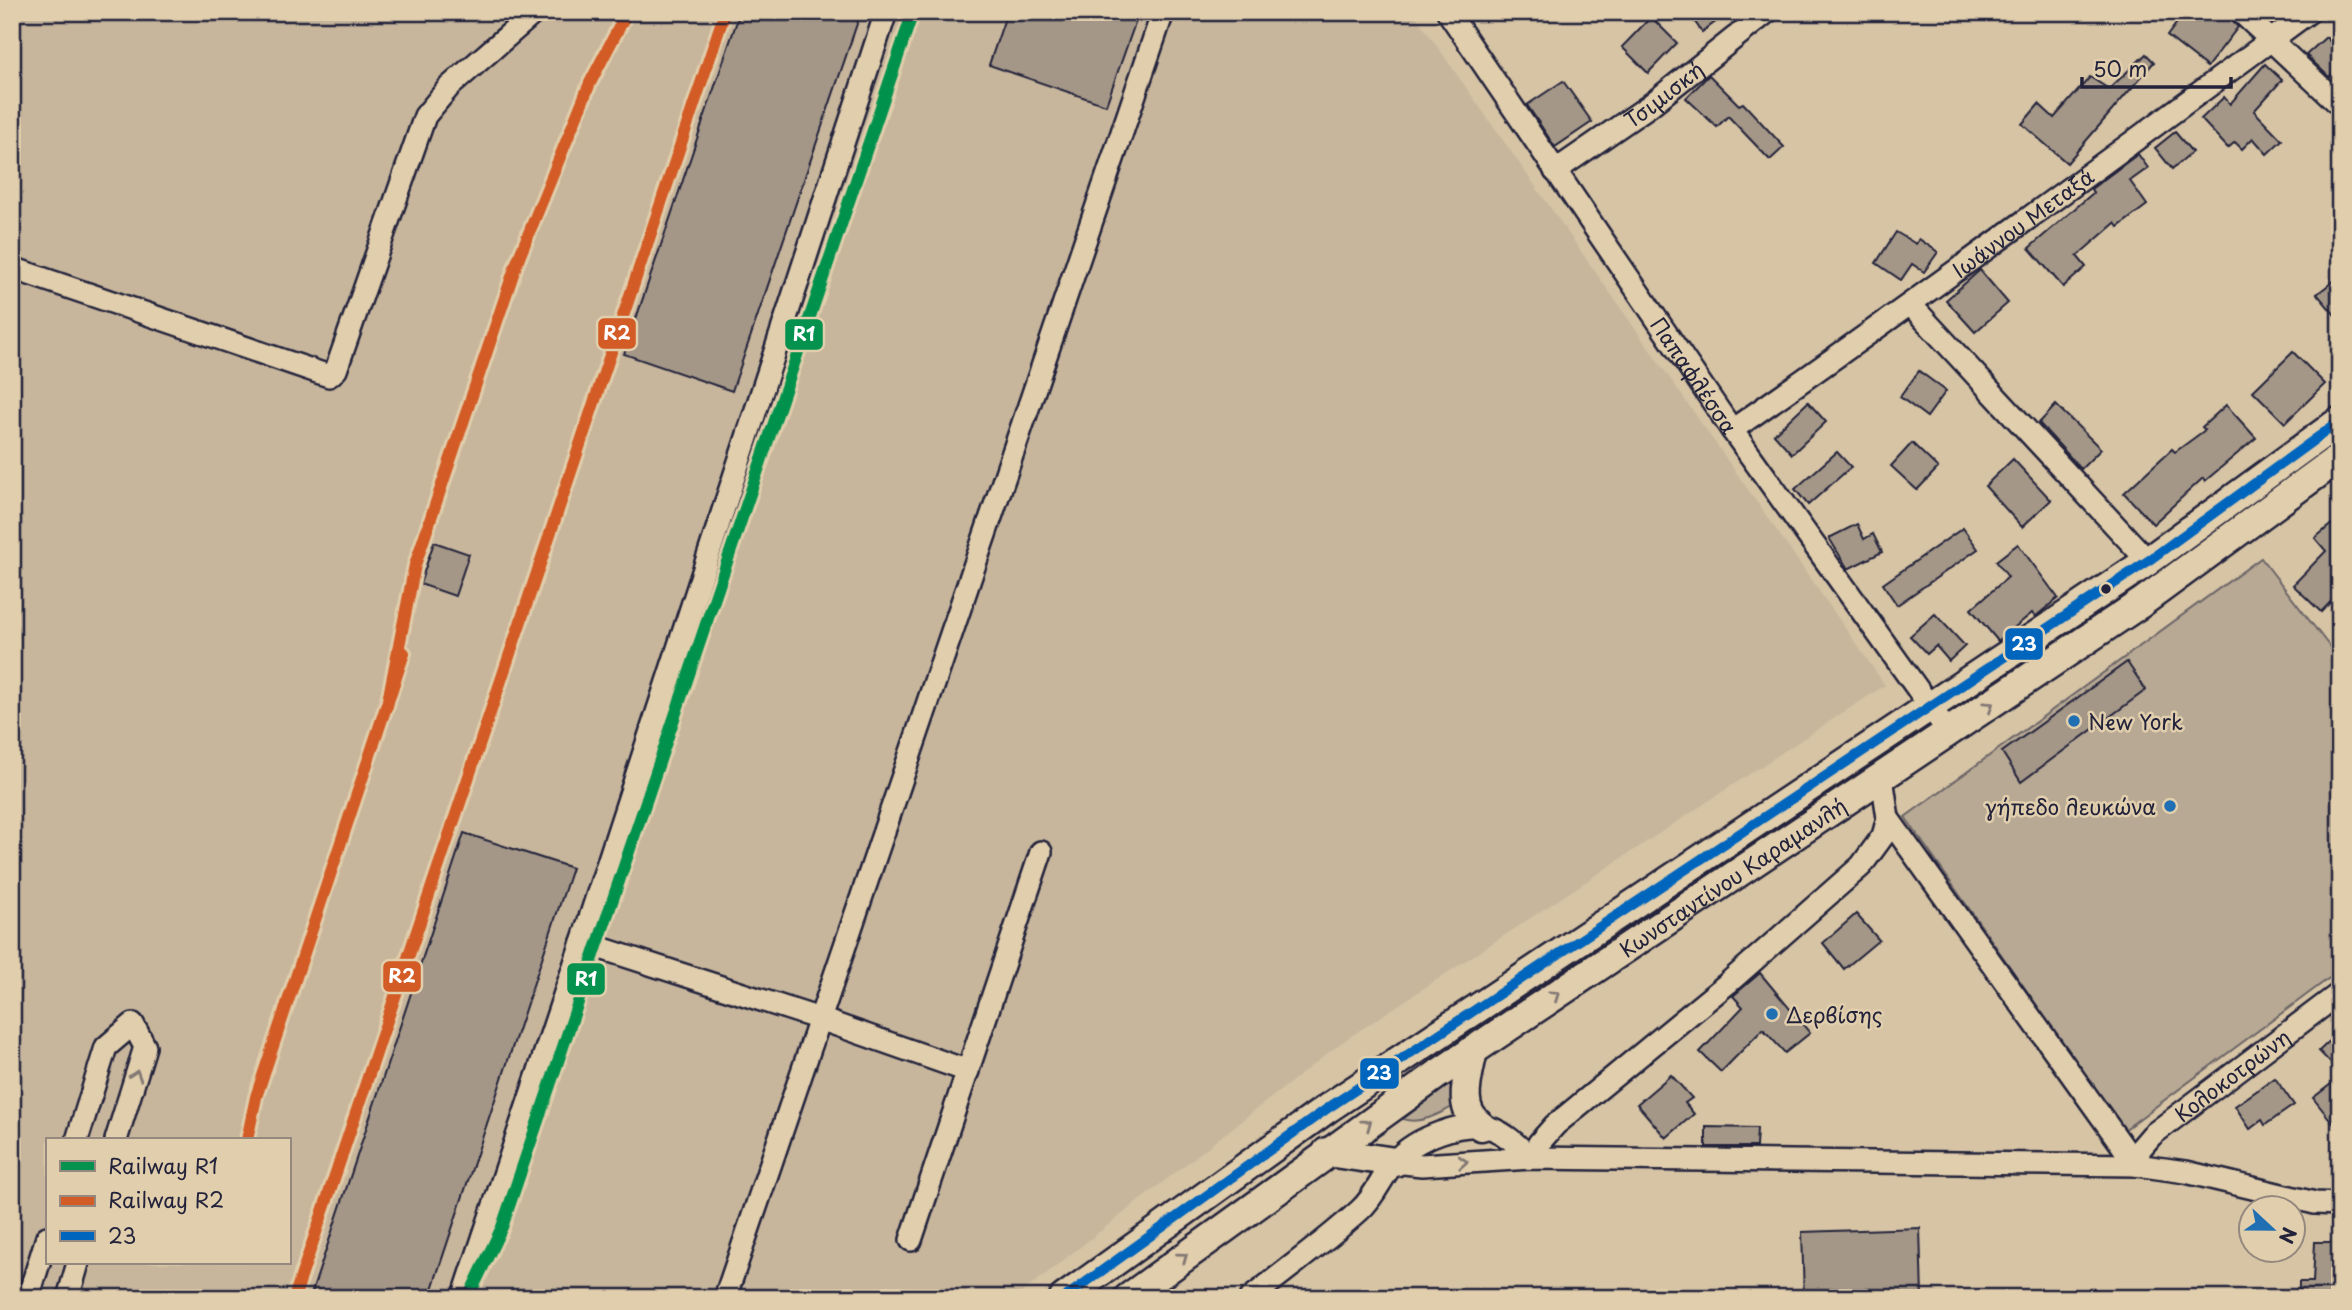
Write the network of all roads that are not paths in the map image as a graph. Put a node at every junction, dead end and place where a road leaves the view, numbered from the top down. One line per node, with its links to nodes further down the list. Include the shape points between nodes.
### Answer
1 (535, 12): 11 (street, via 449,88 425,116 336,370 329,376)
2 (886, 12): 22 (street)
3 (1163, 12): 24 (street)
4 (1448, 12): 10 (street, Παπαφλέσσα)
5 (1767, 12): 10 (street, Τσιμισκή, via 1649,106)
6 (2241, 12): 8 (street)
7 (2309, 12): 8 (street, Ιωάννου Μεταξά)
8 (2271, 40): 9 (street); 12 (street, Ιωάννου Μεταξά)
9 (2340, 105)
10 (1555, 171): 14 (street, Παπαφλέσσα)
11 (12, 268)
12 (1911, 305): 14 (street, Ιωάννου Μεταξά); 16 (street)
13 (2340, 421): 16 (main road, Κωνσταντίνου Καραμανλή)
14 (1732, 430): 17 (street, Παπαφλέσσα)
15 (2340, 457): 18 (main road, Κωνσταντίνου Καραμανλή, one-way to 15, via 2141,603)
16 (2148, 561): 17 (main road, Κωνσταντίνου Καραμανλή)
17 (1930, 707): 18 (street, Παπαφλέσσα); 43 (main road, Κωνσταντίνου Καραμανλή, via 1328,1108)
18 (1949, 733): 19 (main road, Κωνσταντίνου Καραμανλή)
19 (1882, 777): 20 (street); 25 (main road, Κωνσταντίνου Καραμανλή, one-way to 19)
20 (1888, 818): 31 (street, via 1883,836 1861,866 1555,1125); 33 (street)
21 (1041, 852): 26 (street)
22 (582, 942): 24 (street); 41 (street)
23 (2340, 993): 33 (street, Κολοκοτρώνη, via 2152,1135 2140,1149)
24 (820, 1019): 26 (street); 42 (street)
25 (1474, 1050): 27 (main road, via 1466,1100 1470,1116); 30 (main road, Κωνσταντίνου Καραμανλή, one-way to 25)
26 (968, 1071): 36 (street)
27 (1481, 1125): 31 (street, via 1507,1136); 32 (street, via 1429,1137)
28 (78, 1138): 29 (street, one-way to 28, via 145,1047 133,1024 106,1046)
29 (117, 1138)
30 (1327, 1152): 32 (main road); 44 (main road, Κωνσταντίνου Καραμανλή, one-way to 30)
31 (1531, 1158): 32 (street, one-way to 31, via 1422,1165); 33 (street)
32 (1395, 1162): 45 (street, via 1363,1208)
33 (2136, 1165): 34 (street, via 2186,1172 2315,1203)
34 (2340, 1203)
35 (46, 1240): 38 (street)
36 (911, 1240)
37 (78, 1264): 40 (street)
38 (30, 1294): 39 (street)
39 (56, 1298)
40 (68, 1298)
41 (463, 1298)
42 (725, 1298)
43 (1063, 1298)
44 (1128, 1298)
45 (1251, 1298)

